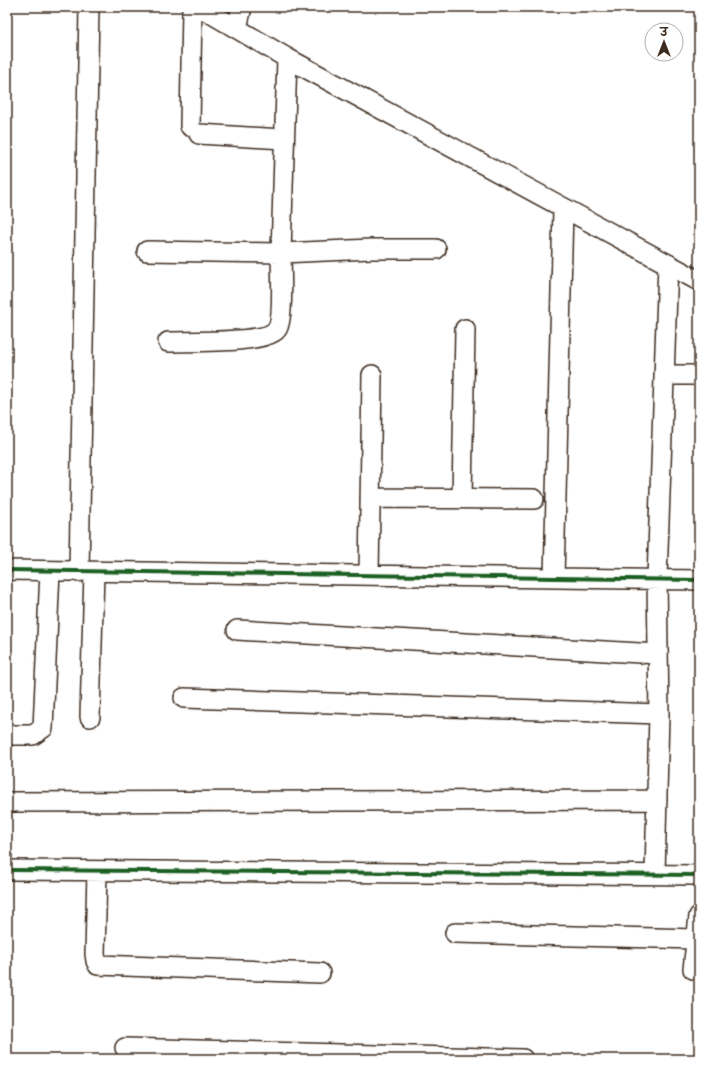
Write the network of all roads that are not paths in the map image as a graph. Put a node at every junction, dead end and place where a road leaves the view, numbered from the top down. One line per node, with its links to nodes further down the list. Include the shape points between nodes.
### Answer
1 (89, 7): 24 (street)
2 (192, 7): 7 (street, via 194,130)
3 (200, 7): 5 (street)
4 (242, 7): 5 (street)
5 (237, 28): 6 (street)
6 (287, 58): 7 (street); 8 (street)
7 (284, 139): 11 (street)
8 (563, 209): 12 (street); 26 (street)
9 (436, 249): 11 (street)
10 (147, 251): 11 (street)
11 (281, 253): 15 (street, via 281,313 278,328 271,335 253,339)
12 (668, 264): 13 (street); 17 (street)
13 (699, 281)
14 (465, 329): 20 (street)
15 (168, 342)
16 (372, 375): 19 (street)
17 (664, 375): 18 (street); 27 (street)
18 (699, 375)
19 (370, 498): 20 (street); 25 (street)
20 (462, 498): 21 (street)
21 (534, 499)
22 (7, 570): 23 (street)
23 (50, 571): 24 (street); 34 (street, via 43,728 33,735)
24 (86, 572): 25 (street); 33 (street)
25 (369, 575): 26 (street)
26 (554, 578): 27 (street)
27 (657, 579): 28 (street); 30 (street)
28 (699, 580)
29 (236, 630): 30 (street)
30 (658, 654): 32 (street)
31 (184, 698): 32 (street)
32 (659, 714): 35 (street)
33 (90, 717)
34 (7, 735)
35 (657, 800): 36 (street); 39 (street)
36 (7, 802)
37 (7, 870): 38 (street)
38 (97, 871): 39 (street); 45 (street, via 95,954 98,965)
39 (655, 874): 40 (street)
40 (699, 875)
41 (699, 916): 43 (street)
42 (455, 933): 43 (street)
43 (697, 939): 44 (street)
44 (693, 969)
45 (320, 973)
46 (125, 1048): 47 (street)
47 (311, 1056): 48 (street)
48 (523, 1059)

